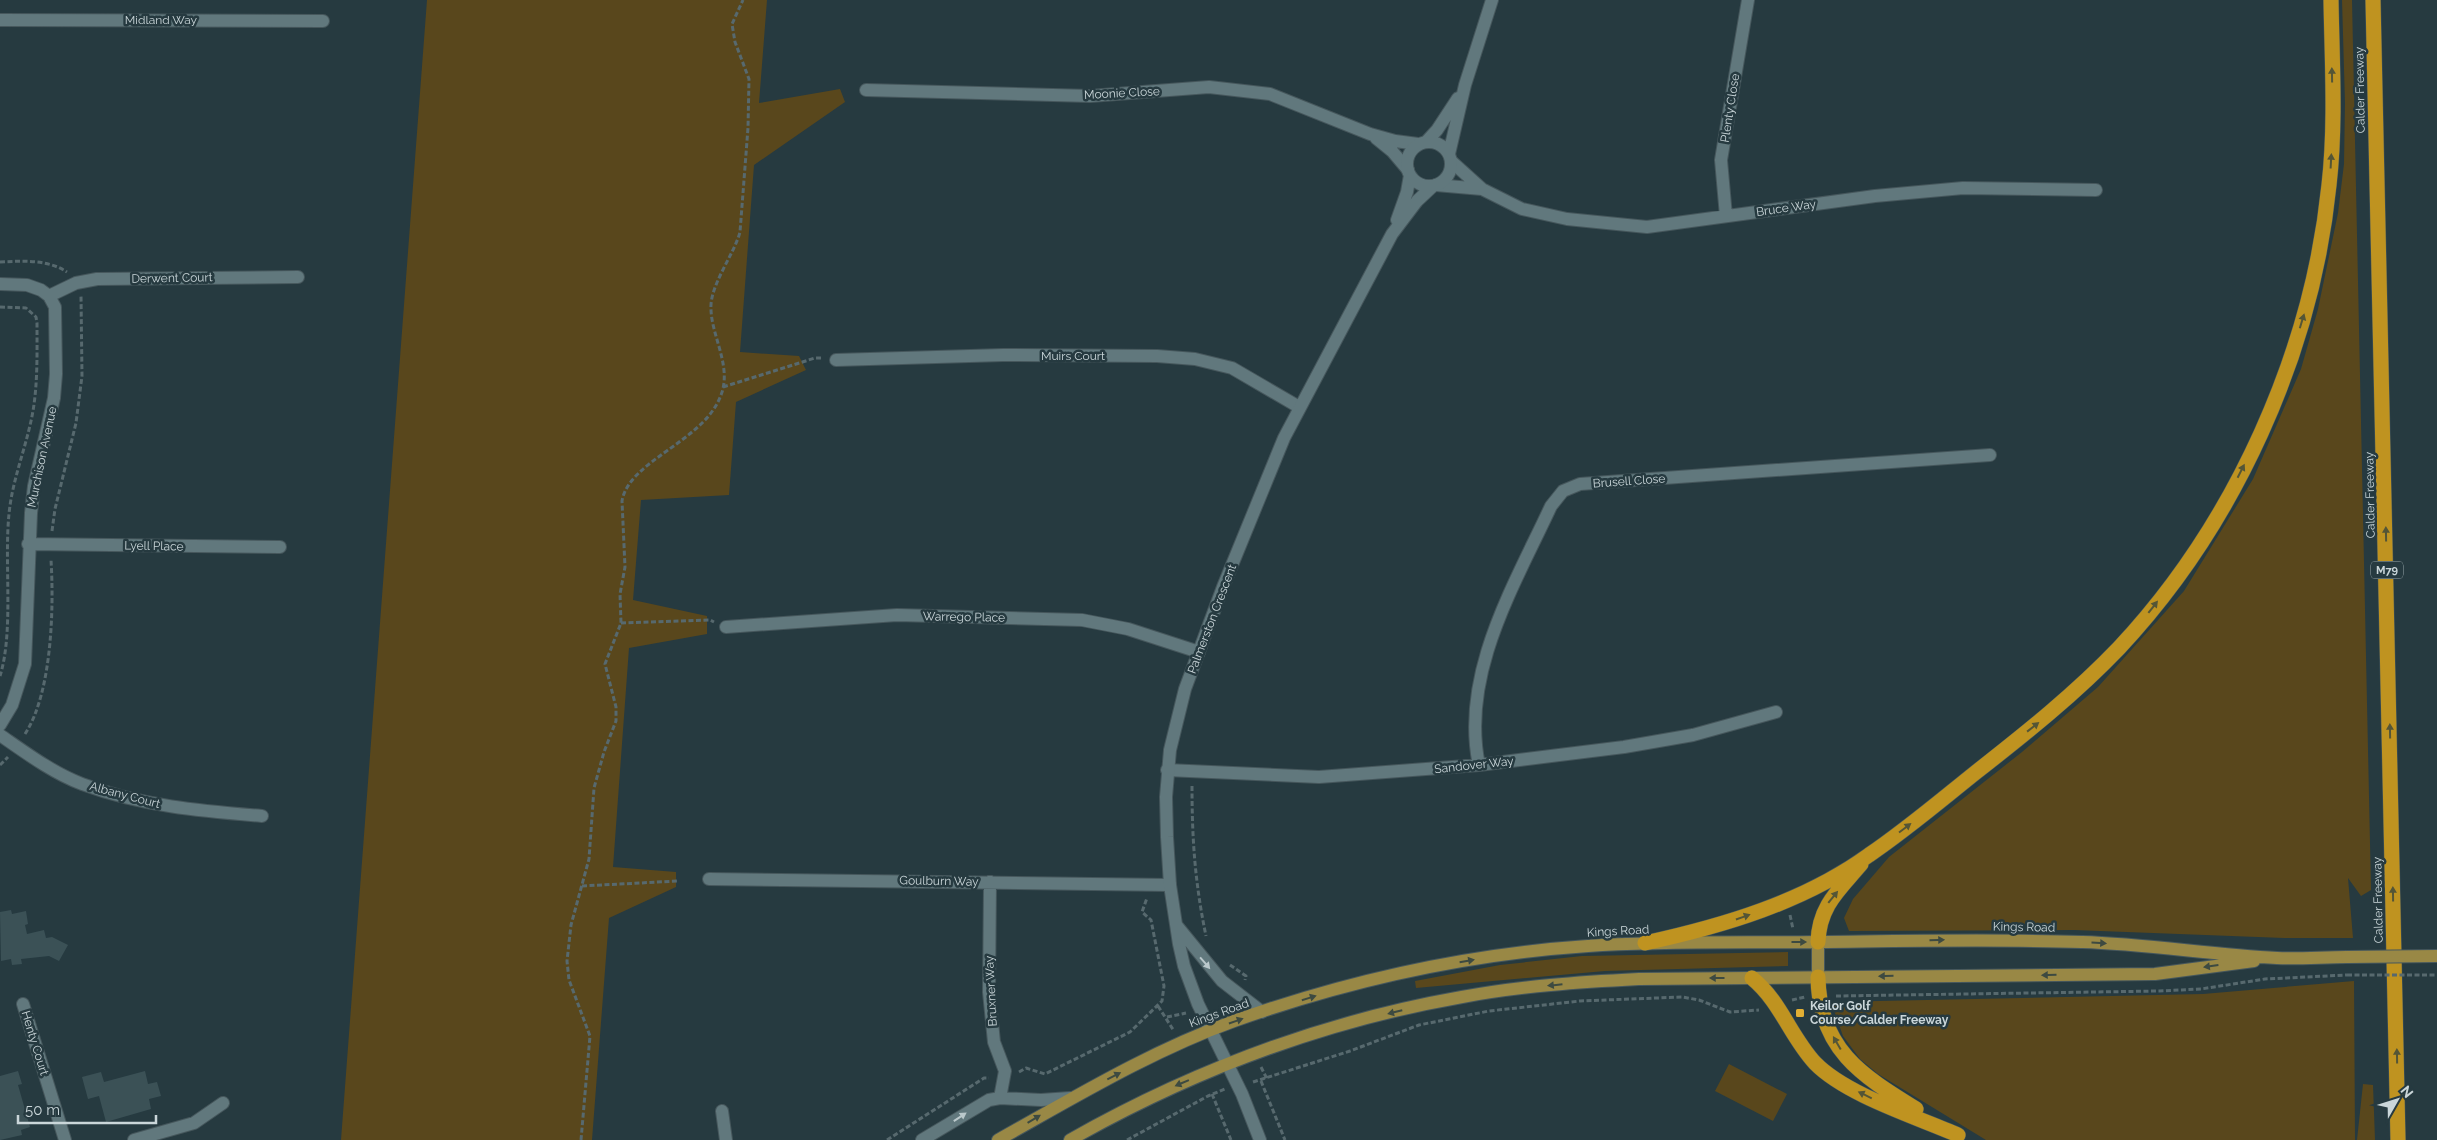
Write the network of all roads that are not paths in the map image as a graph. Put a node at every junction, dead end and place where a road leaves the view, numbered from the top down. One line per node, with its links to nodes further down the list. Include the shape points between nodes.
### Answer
1 (1492, 0): 7 (street)
2 (1748, 0): 16 (street, Plenty Close, via 1721,160)
3 (2331, 0): 34 (highway, one-way to 3, via 2058,708 2098,670 2169,586 2234,486 2287,369 2318,260 2330,172)
4 (2373, 0): 61 (highway, Calder Freeway / M79, one-way to 4)
5 (0, 20): 6 (street, Midland Way)
6 (323, 21)
7 (1465, 85): 10 (street, via 1437,130); 11 (street)
8 (866, 90): 9 (street, Moonie Close, via 1090,96 1209,87 1270,94)
9 (1370, 134): 10 (street, Moonie Close, via 1395,141); 12 (street, Moonie Close, via 1392,151)
10 (1422, 143): 11 (street, via 1440,144); 12 (street, via 1409,155)
11 (1450, 157): 13 (street, via 1448,175); 14 (street, Bruce Way)
12 (1409, 172): 13 (street, via 1420,184); 17 (street, Palmerston Crescent)
13 (1435, 185): 14 (street, Bruce Way); 17 (street, Palmerston Crescent, via 1417,200)
14 (1482, 189): 16 (street, Bruce Way, via 1522,209 1576,220 1647,227)
15 (2096, 190): 16 (street, Bruce Way, via 1963,188)
16 (1726, 216)
17 (1392, 234): 22 (street, Palmerston Crescent)
18 (298, 277): 20 (street, Derwent Court, via 97,279 77,283)
19 (0, 284): 20 (street, via 27,285)
20 (49, 296): 24 (street, Murchison Avenue, via 54,307 54,398 34,486)
21 (836, 360): 22 (street, Muirs Court, via 1003,355 1195,359 1232,368)
22 (1299, 406): 27 (street, Palmerston Crescent, via 1270,470)
23 (1990, 455): 31 (street, Brusell Close, via 1580,484 1563,491 1551,506 1493,635 1477,695 1474,727)
24 (28, 544): 25 (street, Lyell Place); 29 (street, Murchison Avenue, via 25,664 12,705)
25 (280, 547)
26 (726, 627): 27 (street, Warrego Place, via 897,615 1082,620 1128,629)
27 (1198, 652): 32 (street, Palmerston Crescent, via 1177,718)
28 (1776, 712): 31 (street, Sandover Way, via 1693,735 1624,748)
29 (0, 725)
30 (0, 736): 33 (street, Albany Court, via 54,771 81,784 170,807)
31 (1479, 765): 32 (street, Sandover Way, via 1319,777)
32 (1167, 770): 37 (street, Palmerston Crescent, via 1166,837)
33 (262, 816)
34 (1867, 858): 39 (highway, one-way to 34, via 1818,929 1827,904); 40 (highway, one-way to 34, via 1710,928 1769,908)
35 (709, 879): 36 (street, Goulburn Way)
36 (990, 882): 37 (street, Goulburn Way); 49 (street, Bruxner Way, via 989,992 994,1042 1005,1071)
37 (1170, 886): 38 (street, Palmerston Crescent)
38 (1175, 924): 46 (street, one-way to 46, via 1206,964 1238,995); 47 (street, Palmerston Crescent, via 1184,966)
39 (1818, 942): 40 (main road, Kings Road, one-way to 39); 42 (main road, Kings Road, one-way to 42, via 2086,942); 43 (main road)
40 (1645, 943): 46 (main road, Kings Road, one-way to 40, via 1383,978 1452,964 1539,951)
41 (2437, 956): 42 (main road, Kings Road, bridge)
42 (2276, 958): 43 (main road, Kings Road, one-way to 43, via 2155,974)
43 (1818, 977): 44 (main road, Kings Road); 53 (highway, one-way to 43, via 1856,1069 1834,1037 1819,997)
44 (1752, 978): 48 (main road, Kings Road, one-way to 48, via 1572,983 1463,996 1325,1030); 53 (highway, one-way to 44, via 1826,1074 1799,1044 1777,1004)
45 (23, 1004): 54 (street, Henty Court)
46 (1262, 1012): 47 (main road, Kings Road, one-way to 46)
47 (1210, 1030): 48 (street, Palmerston Crescent); 50 (main road, Kings Road, one-way to 47)
48 (1228, 1065): 59 (main road, Kings Road, one-way to 59, via 1161,1092); 60 (street, Palmerston Crescent)
49 (1000, 1098): 50 (street); 57 (street, one-way to 49, via 977,1106)
50 (1070, 1098): 58 (main road, Kings Road, one-way to 50)
51 (223, 1103): 55 (street, via 194,1123)
52 (722, 1111): 56 (street)
53 (1962, 1138)
54 (65, 1140)
55 (134, 1140)
56 (726, 1140)
57 (922, 1140)
58 (998, 1140)
59 (1070, 1140)
60 (1260, 1140)
61 (2398, 1140)

